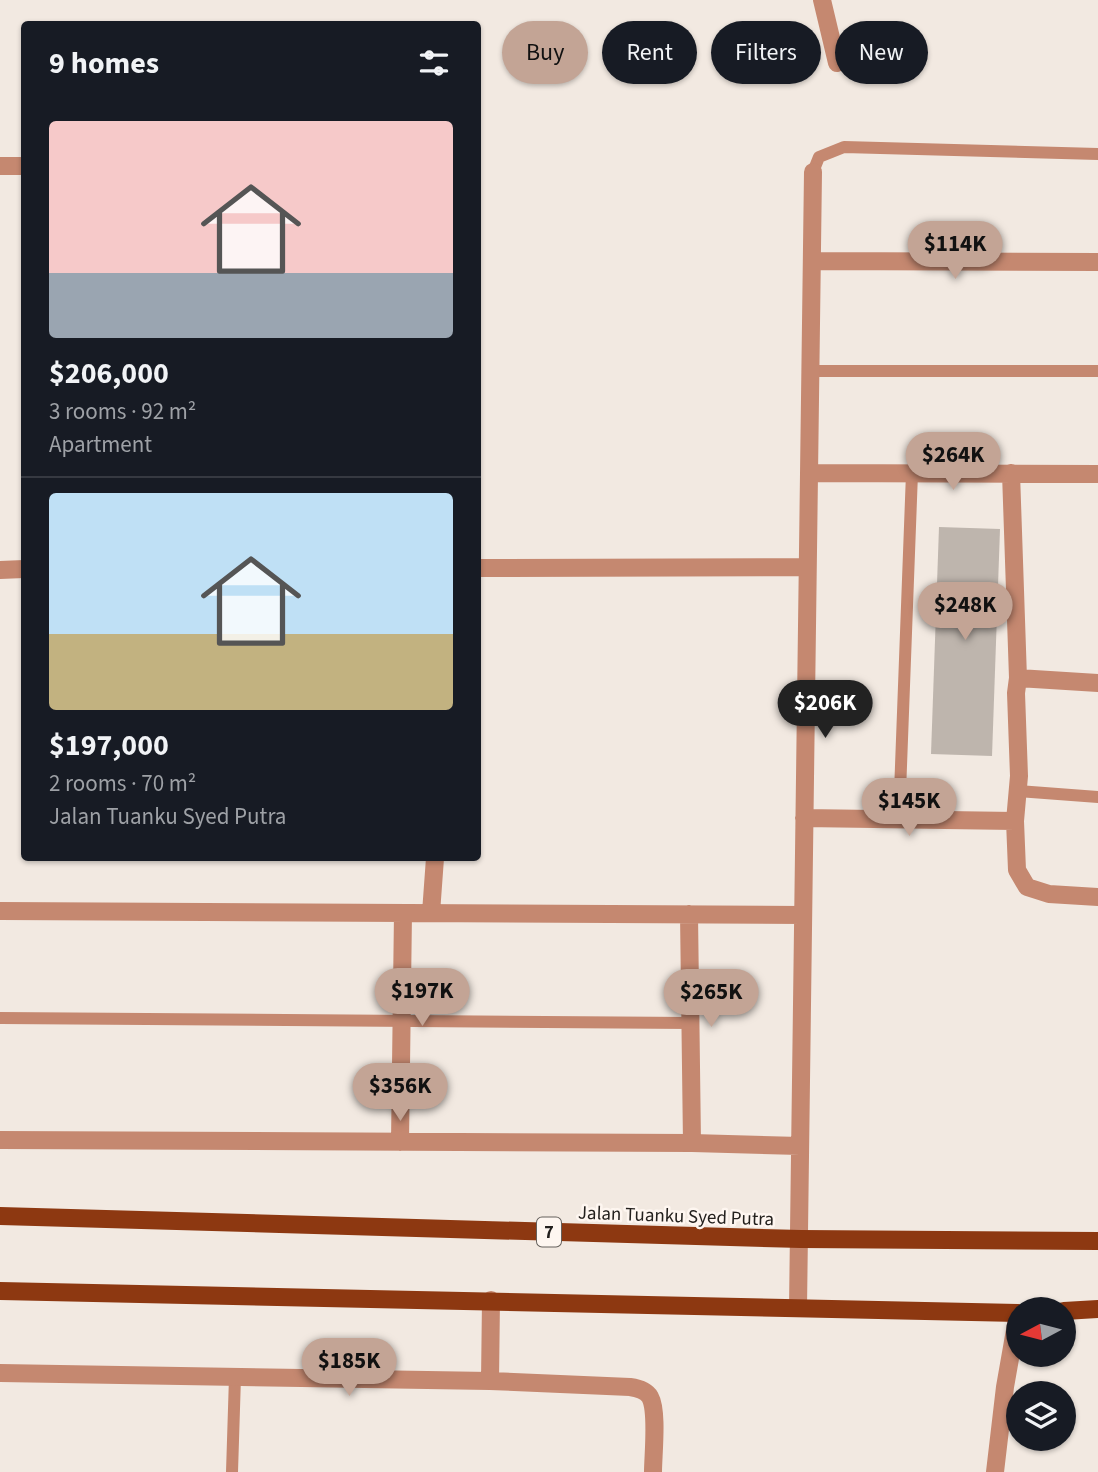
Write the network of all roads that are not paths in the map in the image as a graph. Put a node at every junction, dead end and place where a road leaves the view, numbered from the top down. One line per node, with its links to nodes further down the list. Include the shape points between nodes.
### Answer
1 (822, 0): 2 (street)
2 (835, 55)
3 (1098, 155): 6 (lane, via 844,147 819,157)
4 (0, 166): 5 (street)
5 (21, 166)
6 (813, 172): 7 (street)
7 (811, 261): 8 (street); 9 (street)
8 (1098, 262)
9 (810, 371): 10 (lane); 11 (street)
10 (1098, 372)
11 (809, 473): 12 (street); 15 (street)
12 (912, 473): 13 (street); 24 (lane)
13 (1011, 473): 14 (street); 19 (street)
14 (1098, 474)
15 (807, 567): 16 (street); 23 (street)
16 (481, 568)
17 (21, 569): 18 (street)
18 (0, 570)
19 (1018, 678): 20 (street); 21 (street)
20 (1098, 683)
21 (1018, 790): 22 (lane); 25 (street)
22 (1098, 797)
23 (804, 818): 24 (street); 32 (street)
24 (899, 819): 25 (street)
25 (1015, 821): 27 (street, via 1017,870 1027,887 1049,894)
26 (435, 861): 30 (street)
27 (1098, 897)
28 (0, 911): 29 (street)
29 (403, 913): 30 (street); 34 (street)
30 (431, 913): 31 (street)
31 (689, 915): 32 (street); 35 (street)
32 (803, 915): 39 (street)
33 (0, 1018): 34 (lane)
34 (403, 1019): 35 (lane); 37 (street)
35 (692, 1023): 38 (street)
36 (0, 1140): 37 (street)
37 (400, 1142): 38 (street)
38 (692, 1143): 39 (street)
39 (800, 1146): 41 (street)
40 (0, 1216): 41 (main road, Jalan Tuanku Syed Putra / 7)
41 (800, 1240): 42 (main road, Jalan Tuanku Syed Putra / 7); 45 (street)
42 (1098, 1241)
43 (0, 1291): 44 (main road)
44 (491, 1300): 45 (main road); 52 (street)
45 (798, 1308): 48 (main road)
46 (1098, 1309): 47 (main road)
47 (1076, 1310)
48 (1006, 1313)
49 (1009, 1367): 55 (street)
50 (0, 1373): 51 (street)
51 (235, 1377): 52 (street); 53 (lane)
52 (490, 1381): 54 (street, via 640,1389 650,1396 653,1411)
53 (232, 1472)
54 (653, 1472)
55 (995, 1472)

